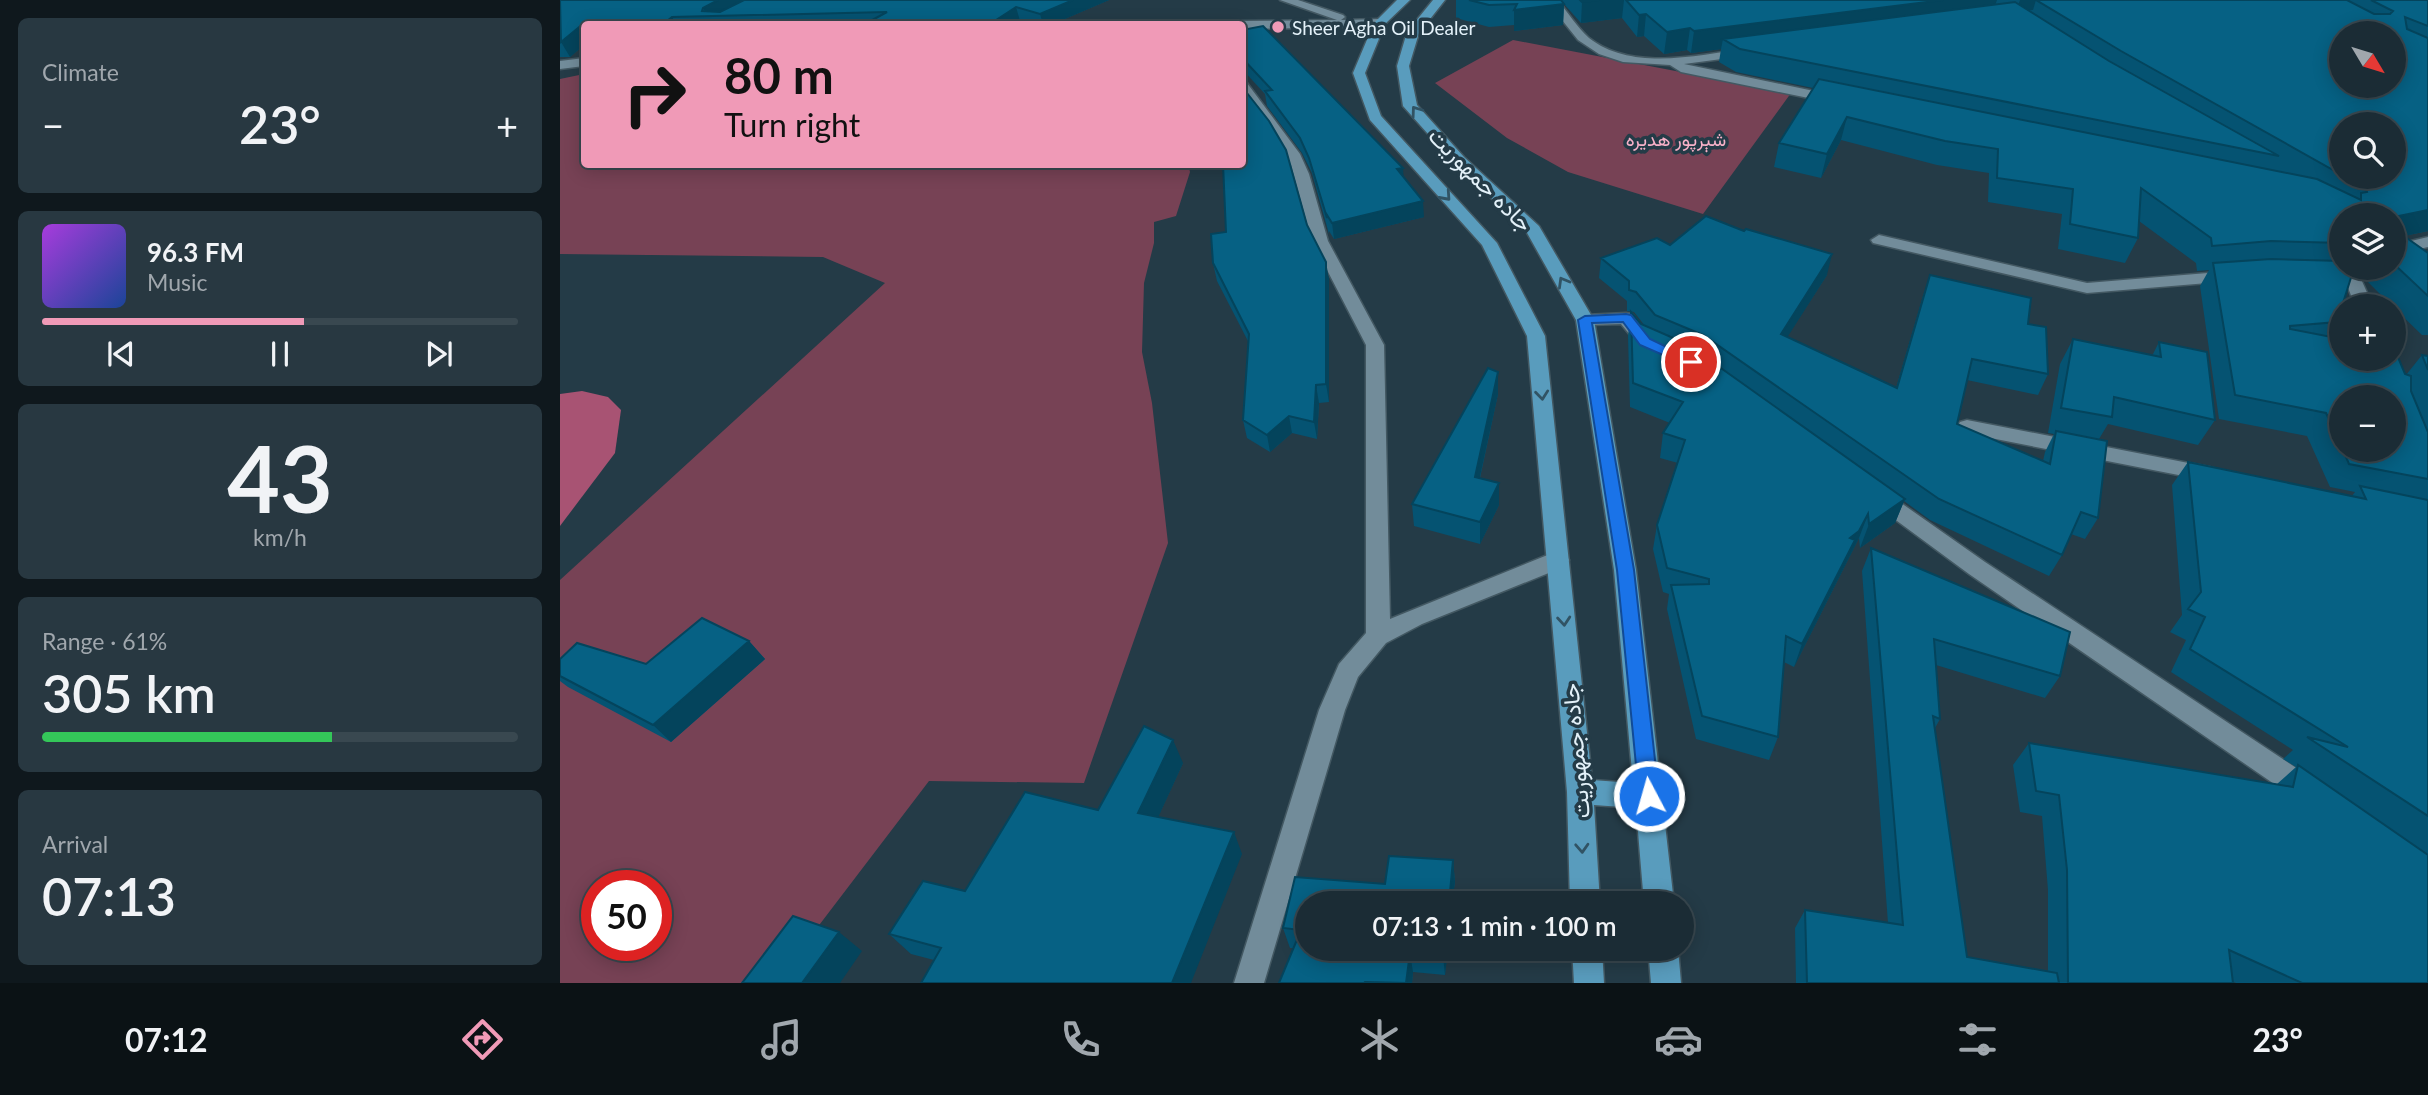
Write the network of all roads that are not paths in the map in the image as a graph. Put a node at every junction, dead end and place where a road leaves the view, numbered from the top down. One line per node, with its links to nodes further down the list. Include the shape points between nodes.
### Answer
1 (1286, 0): 5 (street)
2 (1404, 0): 6 (main road, جاده جمهوریت)
3 (1439, 0): 20 (main road, جاده جمهوریت, one-way to 3, via 1533,229 1459,160 1410,106 1403,66 1412,32)
4 (1552, 0): 10 (street, via 1587,43 1613,55)
5 (1354, 22): 6 (street); 7 (street)
6 (1380, 23): 25 (main road, جاده جمهوریت, one-way to 25, via 1359,73 1375,117 1489,243 1536,335)
7 (1246, 25)
8 (1767, 49): 10 (street)
9 (581, 62): 11 (street)
10 (1674, 62): 13 (street, via 1681,68)
11 (560, 65)
12 (1246, 92): 26 (street, via 1297,164 1313,225 1375,345)
13 (1857, 104)
14 (1879, 240): 19 (street, via 2087,288)
15 (2428, 242): 16 (street)
16 (2406, 246)
17 (2406, 254): 18 (street)
18 (2418, 260)
19 (2243, 275)
20 (1585, 320): 21 (street, via 1626,318 1645,342); 28 (main road, جاده جمهوریت, via 1626,570)
21 (1668, 352)
22 (1967, 428): 23 (street)
23 (2225, 478)
24 (1864, 486): 29 (street)
25 (1558, 560): 26 (street, via 1414,617); 27 (main road, جاده جمهوریت, one-way to 27)
26 (1378, 636): 34 (street, via 1348,671 1332,710)
27 (1580, 792): 28 (main road); 30 (main road, جاده جمهوریت, one-way to 30)
28 (1649, 796): 31 (main road, جاده جمهوریت)
29 (2330, 807)
30 (1584, 891)
31 (1658, 891)
32 (1588, 961): 35 (main road)
33 (1664, 961): 36 (main road)
34 (1249, 983)
35 (1589, 983)
36 (1666, 983)

